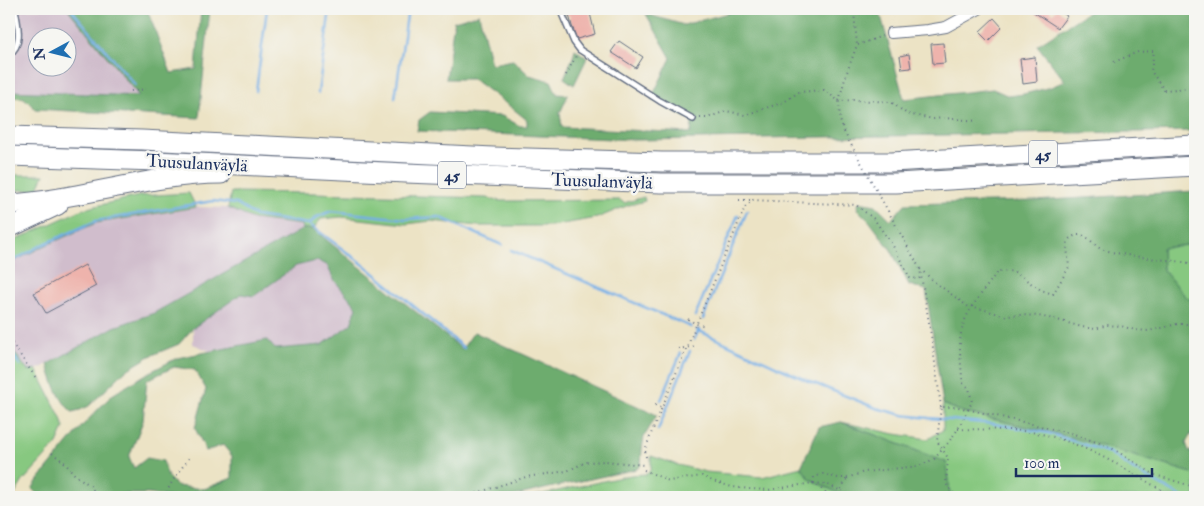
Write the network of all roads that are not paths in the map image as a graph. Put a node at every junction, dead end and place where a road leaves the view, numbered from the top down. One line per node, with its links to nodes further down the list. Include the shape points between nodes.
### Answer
1 (15, 9): 5 (lane, via 19,33)
2 (560, 9): 6 (lane, via 580,50)
3 (979, 9): 4 (street, via 946,26)
4 (891, 34)
5 (9, 54)
6 (693, 119)
7 (9, 126): 9 (highway)
8 (9, 136): 9 (highway, Tuusulanväylä / 45)
9 (142, 140): 10 (highway, Tuusulanväylä / 45, via 662,162 891,162)
10 (1195, 145)
11 (9, 156): 13 (highway, Tuusulanväylä / 45)
12 (1195, 166): 13 (highway, Tuusulanväylä / 45, via 896,183 661,183)
13 (315, 168): 14 (highway, via 146,181)
14 (98, 191): 15 (highway); 16 (highway, via 60,204)
15 (9, 204)
16 (9, 228)

